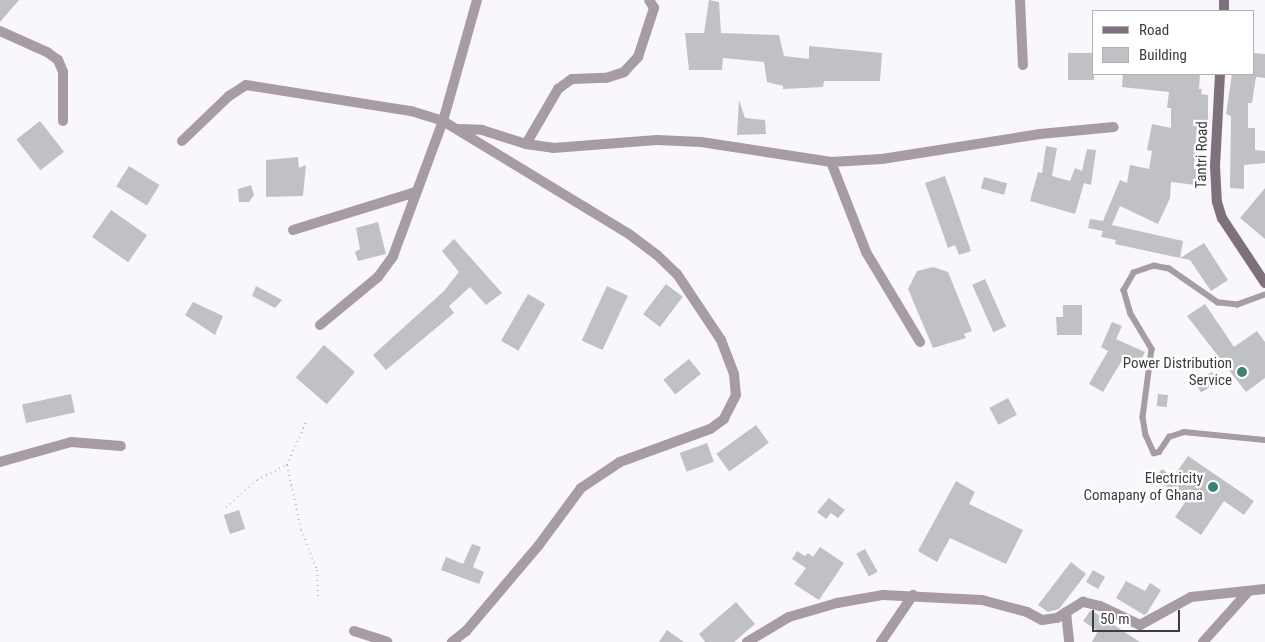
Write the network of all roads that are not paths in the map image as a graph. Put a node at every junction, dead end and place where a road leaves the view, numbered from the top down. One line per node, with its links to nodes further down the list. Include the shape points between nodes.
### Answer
1 (477, 0): 8 (street)
2 (650, 0): 12 (street, via 654,8 638,57 624,72 606,78 572,79 565,84 542,111)
3 (1020, 0): 5 (street)
4 (0, 31): 7 (street, via 58,60 63,72)
5 (1023, 65)
6 (1220, 75): 16 (street, Tantri Road, via 1215,166 1217,202 1222,218)
7 (63, 121)
8 (443, 121): 10 (street); 11 (street, via 411,111 246,85 229,96); 14 (street)
9 (1114, 127): 13 (street, via 1040,134 882,159)
10 (458, 129): 12 (street, via 499,134); 29 (street, via 657,255 697,302 720,340 734,374 736,395 724,419 710,429 620,462 582,488 466,631)
11 (182, 141)
12 (526, 144): 13 (street, via 553,148 657,140 701,142)
13 (831, 162): 19 (street, via 866,252)
14 (416, 192): 15 (street); 18 (street, via 393,256 378,277)
15 (294, 230)
16 (1265, 283)
17 (1265, 295): 20 (lane, via 1238,305 1218,302 1177,273 1154,266 1134,273 1124,290 1130,314 1152,348 1143,417 1146,436 1154,453 1159,452 1169,437 1184,432 1228,433)
18 (320, 325)
19 (920, 342)
20 (1265, 440)
21 (121, 446): 22 (street, via 71,442)
22 (0, 462)
23 (1265, 589): 24 (street)
24 (1247, 593): 26 (street, via 1191,597 1140,625 1100,606 1083,602); 33 (street)
25 (913, 595): 26 (street, via 982,600 1027,612 1042,620 1057,618); 30 (street, via 882,595 837,602 789,617); 31 (street)
26 (1066, 612): 32 (street)
27 (354, 631): 28 (street)
28 (386, 642)
29 (452, 642)
30 (747, 642)
31 (882, 642)
32 (1069, 642)
33 (1203, 642)

